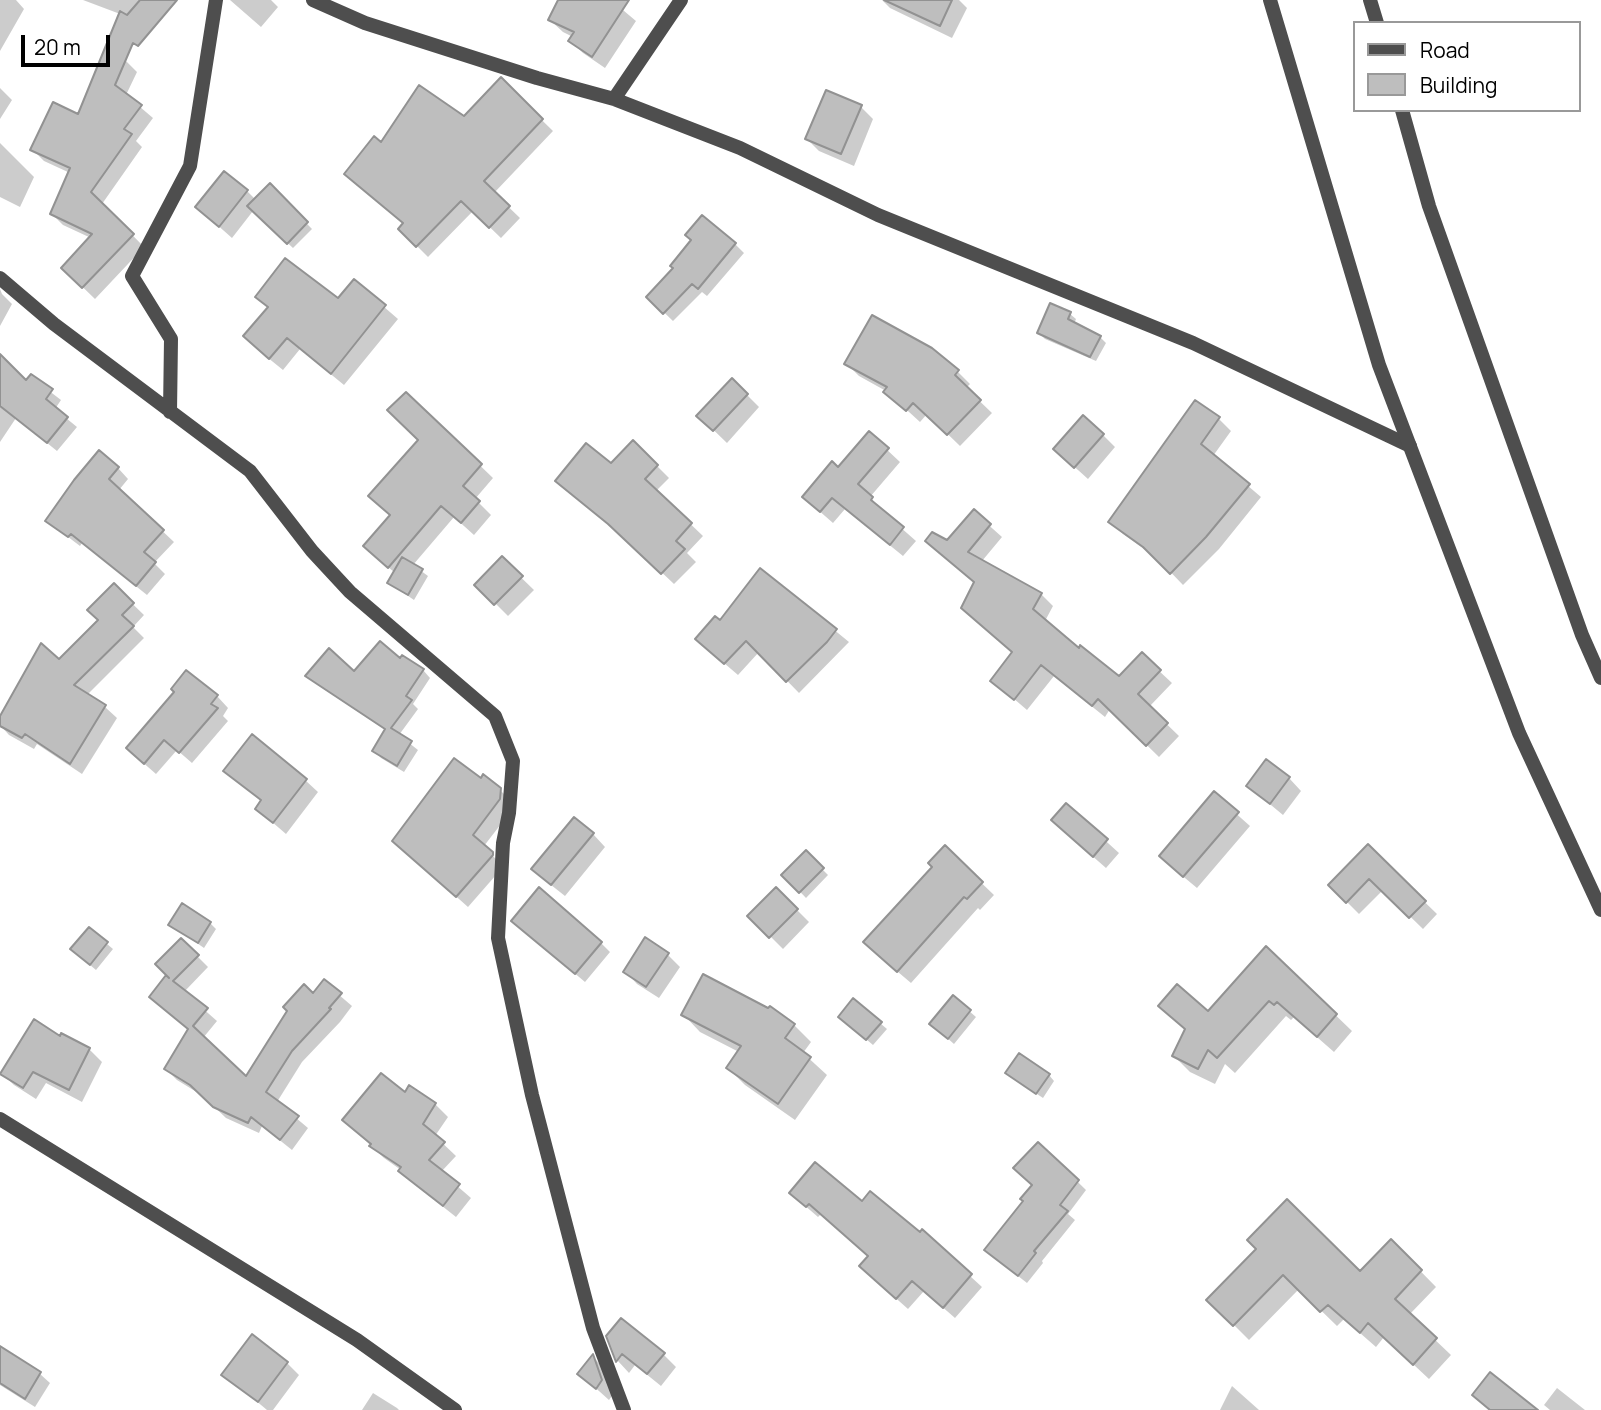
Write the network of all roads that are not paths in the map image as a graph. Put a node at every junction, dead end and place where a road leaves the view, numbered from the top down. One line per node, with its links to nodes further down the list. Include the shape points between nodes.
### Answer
1 (216, 0): 10 (street, via 190,166 132,276 172,339)
2 (313, 0): 7 (street, via 365,23)
3 (681, 0): 7 (street)
4 (1270, 0): 11 (street, via 1380,365)
5 (1370, 0): 6 (street)
6 (1376, 21)
7 (614, 99): 11 (street, via 740,148 878,215 1193,343)
8 (1403, 112): 12 (street, via 1429,206)
9 (0, 278): 10 (street)
10 (170, 412): 16 (street, via 250,471 350,592 495,716 513,761 498,938 532,1095 590,1315)
11 (1410, 446): 13 (street, via 1519,733)
12 (1601, 678)
13 (1601, 910)
14 (0, 1119): 15 (street, via 357,1339)
15 (456, 1410)
16 (624, 1410)

